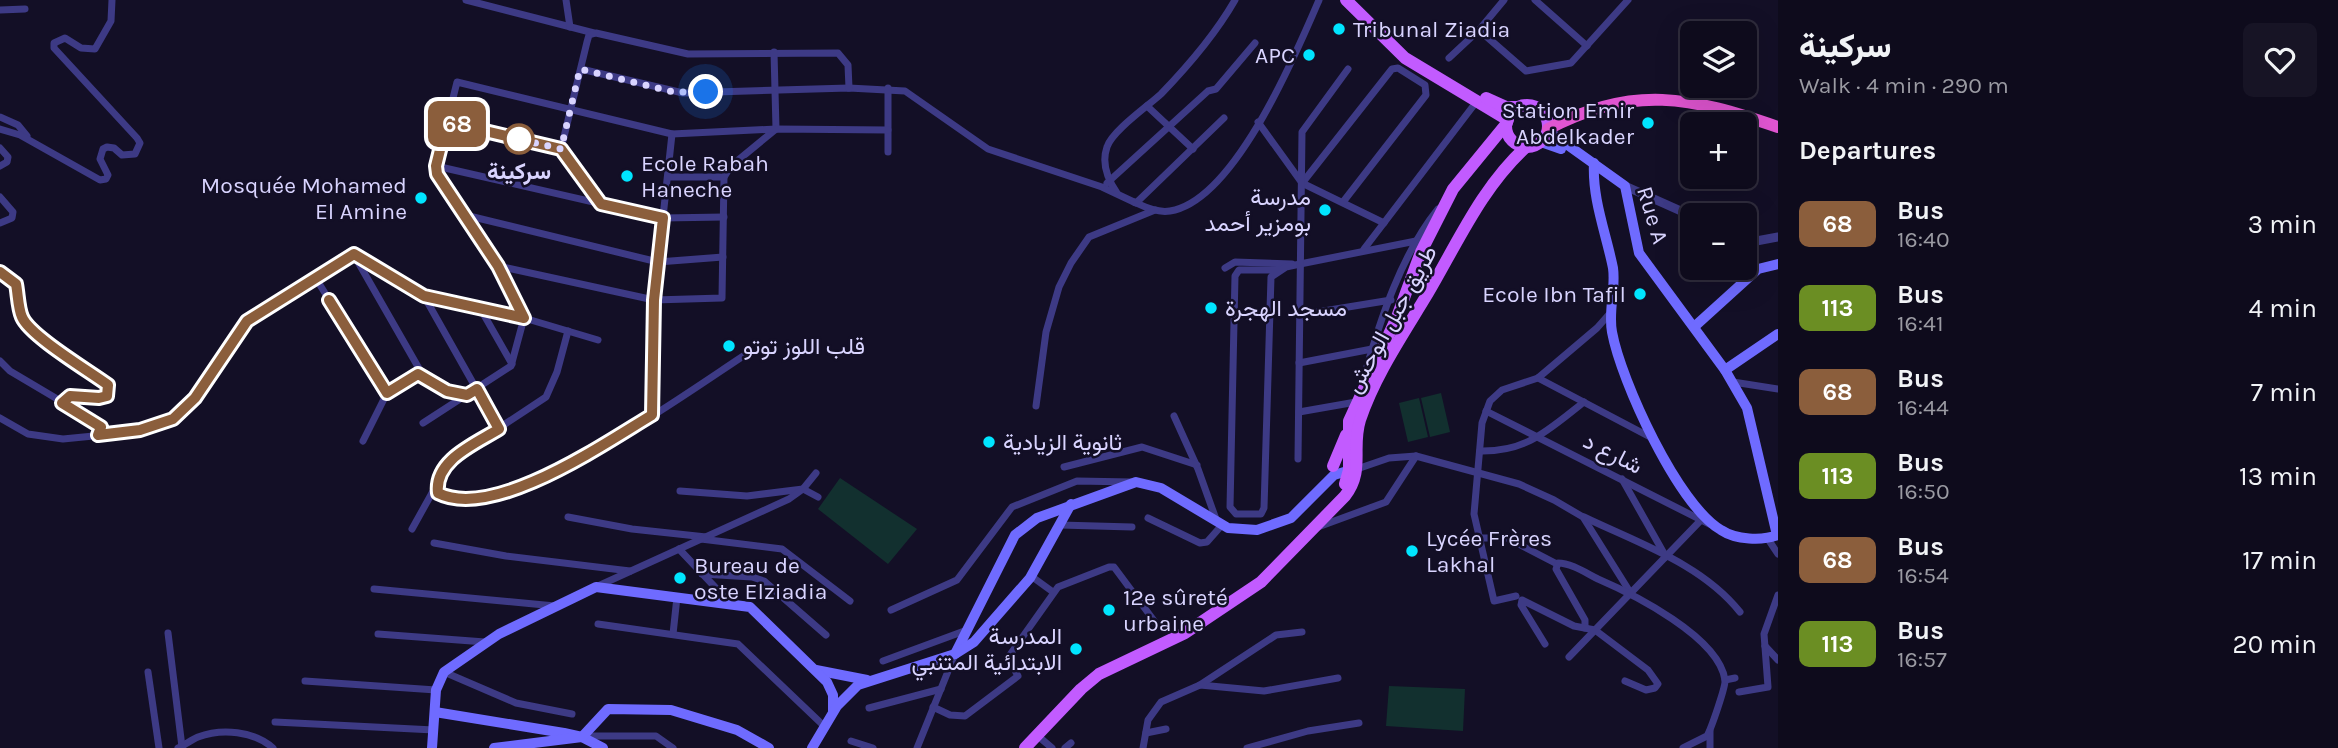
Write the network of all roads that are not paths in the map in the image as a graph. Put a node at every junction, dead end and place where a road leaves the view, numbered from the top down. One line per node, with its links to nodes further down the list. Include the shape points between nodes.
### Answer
1 (112, 0): 42 (street, via 111,21 94,49 81,48 65,38 54,43 54,48 137,138 138,150 128,157 114,148 103,149 100,159 108,175 100,180)
2 (466, 0): 13 (street)
3 (566, 0): 13 (street)
4 (1235, 0): 27 (street, via 1220,27)
5 (1319, 0): 34 (street)
6 (1346, 0): 22 (main road)
7 (1356, 0): 28 (main road, via 1407,53 1497,104)
8 (1504, 0): 14 (street)
9 (1535, 0): 17 (street)
10 (1628, 0): 17 (street)
11 (25, 9): 12 (street)
12 (0, 10)
13 (570, 27): 15 (street)
14 (1479, 30): 17 (street, via 1526,71 1571,63); 19 (street)
15 (596, 33): 18 (street, via 688,54); 20 (street, via 589,35)
16 (1255, 43): 35 (street, via 1216,89)
17 (1587, 46)
18 (774, 52): 23 (street, via 838,53 848,65); 24 (street)
19 (1449, 58)
20 (580, 69): 24 (street, via 674,92); 29 (street)
21 (1348, 69): 54 (street, via 1302,132)
22 (1413, 71): 26 (main road); 54 (street, via 1392,69); 59 (street, via 1425,85 1426,94)
23 (849, 88): 24 (street); 25 (street)
24 (775, 89): 38 (street)
25 (888, 89): 39 (street); 56 (street, via 914,95 988,149)
26 (1477, 101): 32 (main road); 68 (street)
27 (1147, 106): 35 (street); 53 (street, via 1107,146)
28 (1519, 107): 32 (main road); 41 (main road, via 1539,109 1547,120)
29 (571, 108): 33 (street, via 457,82); 40 (street); 45 (street)
30 (0, 117): 42 (street, via 18,125)
31 (1224, 118): 46 (street)
32 (1507, 121): 43 (main road, via 1511,139); 57 (main road, طريق جبل الوحش)
33 (447, 122): 45 (street); 50 (street)
34 (1258, 122): 54 (street); 62 (street, via 1217,184 1185,207)
35 (1169, 127): 46 (street); 53 (street)
36 (1778, 127): 41 (highway, via 1724,108 1669,98 1608,104)
37 (0, 129): 42 (street)
38 (776, 129): 39 (street); 40 (street); 52 (street)
39 (888, 130): 47 (street)
40 (672, 134): 51 (street)
41 (1546, 134): 43 (main road); 48 (main road, Rue A, via 1585,163)
42 (32, 142)
43 (1526, 147): 127 (main road, طريق جبل الوحش, via 1481,200 1397,343 1360,420)
44 (0, 148): 49 (street, via 8,157)
45 (561, 149): 61 (street)
46 (1192, 149): 60 (street)
47 (888, 152)
48 (1594, 163): 55 (main road, Rue A); 87 (main road, via 1613,271)
49 (0, 166)
50 (436, 166): 61 (street); 64 (street)
51 (668, 177): 52 (street); 66 (street)
52 (724, 177): 65 (street)
53 (1109, 182): 56 (street); 60 (street, via 1119,195)
54 (1303, 183): 59 (street); 76 (street)
55 (1625, 186): 63 (street); 90 (main road, Rue A, via 1639,253)
56 (1102, 187): 60 (street)
57 (1453, 189): 70 (street, طريق جبل الوحش); 107 (main road, طريق جبل الوحش)
58 (0, 197): 67 (street, via 13,212 12,218)
59 (1343, 202): 68 (street)
60 (1136, 203): 62 (street)
61 (601, 204): 66 (street)
62 (1155, 210): 110 (street, via 1090,237 1071,263 1046,332)
63 (1680, 211)
64 (465, 215): 75 (street); 78 (street)
65 (724, 217): 66 (street); 74 (street)
66 (663, 218): 75 (street)
67 (0, 223)
68 (1384, 223): 72 (street)
69 (1778, 237): 71 (street)
70 (1416, 240): 72 (street); 85 (street, طريق جبل الوحش)
71 (1757, 241)
72 (1364, 249): 76 (street)
73 (354, 254): 82 (street); 83 (street); 100 (street, via 421,372)
74 (723, 257): 75 (street); 84 (street, via 722,298)
75 (659, 261): 84 (street)
76 (1300, 264): 79 (street, via 1235,262); 80 (street); 88 (street)
77 (1778, 264): 90 (main road, via 1758,269)
78 (498, 266): 84 (street); 89 (street)
79 (1225, 268)
80 (1280, 270): 80 (street, via 1269,282 1264,508 1261,514 1236,514 1230,508 1235,276 1239,271)
81 (0, 272): 109 (street, via 16,284 22,317 38,337 109,389 107,396 70,396)
82 (315, 277): 105 (street); 119 (street, via 247,321 195,398 173,419 135,431)
83 (424, 296): 86 (street); 103 (street)
84 (654, 300): 113 (street)
85 (1391, 300): 88 (street); 94 (street, طريق جبل الوحش)
86 (480, 308): 89 (street); 98 (street)
87 (1612, 311): 101 (street); 121 (main road, via 1616,347 1634,398)
88 (1299, 315): 97 (street)
89 (524, 318): 91 (street); 98 (street)
90 (1694, 327): 99 (main road, Rue A)
91 (568, 331): 93 (street); 117 (street, via 546,397)
92 (1778, 334): 99 (main road)
93 (598, 340)
94 (1372, 349): 97 (street); 107 (street, طريق جبل الوحش)
95 (751, 351): 113 (street)
96 (0, 360): 109 (street)
97 (1299, 363): 112 (street)
98 (512, 364): 103 (street)
99 (1726, 370): 102 (main road, Rue A)
100 (418, 374): 105 (street); 106 (street, via 447,391)
101 (1538, 378): 108 (street); 111 (street, via 1502,390)
102 (1733, 382): 104 (street); 137 (main road, Rue A, via 1747,408)
103 (477, 389): 106 (street); 117 (street)
104 (1778, 389)
105 (387, 393): 122 (street)
106 (467, 395): 116 (street)
107 (1358, 398): 112 (street); 118 (main road)
108 (1584, 402): 120 (street); 121 (street)
109 (62, 403): 119 (street, via 101,427)
110 (1036, 406)
111 (1486, 411): 120 (street, شارع د); 123 (street)
112 (1299, 412): 125 (street)
113 (652, 415): 134 (street, via 569,465 522,487 461,497 438,493)
114 (1174, 416): 126 (street)
115 (0, 418): 119 (street, via 41,438)
116 (423, 423)
117 (499, 429): 134 (street, via 449,461)
118 (1348, 432): 127 (main road); 131 (main road)
119 (98, 435)
120 (1538, 437): 123 (street, via 1503,452); 132 (street, شارع د)
121 (1656, 440): 144 (main road)
122 (363, 441)
123 (1480, 452): 129 (street)
124 (1416, 456): 127 (street); 129 (street); 147 (street, via 1385,502)
125 (1298, 458)
126 (1197, 465): 128 (street, via 1142,447); 145 (street)
127 (1353, 465): 131 (main road); 135 (main road); 147 (main road, طريق جبل الوحش, via 1355,483)
128 (1064, 467)
129 (1478, 472): 142 (street, via 1519,484); 152 (street, via 1474,514)
130 (816, 473): 136 (street)
131 (1331, 475): 135 (main road); 145 (main road, via 1299,512 1284,522 1248,531)
132 (1622, 479): 144 (street, شارع د); 156 (street)
133 (1136, 482): 140 (main road); 145 (main road, via 1161,488); 173 (street, via 1077,481 1012,507 957,579)
134 (438, 483): 149 (street)
135 (1345, 485): 147 (main road)
136 (803, 489): 138 (street, via 747,496); 139 (street); 151 (street)
137 (1772, 490): 150 (main road, Rue A)
138 (680, 491)
139 (818, 497)
140 (1071, 504): 146 (main road); 178 (main road, via 1037,518 1015,535)
141 (568, 517): 151 (street)
142 (1583, 517): 156 (street); 165 (street)
143 (1148, 518): 145 (street, via 1200,543 1207,542)
144 (1703, 518): 150 (main road, via 1722,531 1760,540); 156 (street)
145 (1220, 524)
146 (1060, 525): 148 (street); 160 (main road)
147 (1315, 525): 217 (main road, طريق جبل الوحش, via 1261,582 1185,633 1099,674)
148 (1132, 527)
149 (412, 529)
150 (1774, 536): 155 (street)
151 (704, 538): 154 (street); 170 (street, via 782,549)
152 (1478, 538): 157 (street, via 1507,538); 167 (street, via 1494,601)
153 (434, 542): 158 (street)
154 (679, 549): 158 (street); 159 (street)
155 (1778, 554)
156 (1667, 557): 165 (street); 174 (street, via 1714,585)
157 (1557, 564): 165 (street); 177 (street)
158 (631, 571): 162 (street)
159 (702, 574): 161 (street); 184 (street, via 764,581)
160 (1031, 576): 164 (street); 188 (main road, via 974,642)
161 (713, 585): 169 (street); 171 (street)
162 (596, 587): 168 (main road); 172 (main road)
163 (374, 589): 172 (street)
164 (1053, 592): 175 (street, via 1063,583 1114,567); 205 (street, via 1010,662 1018,676 972,713 958,717)
165 (1630, 592): 179 (street); 197 (street, via 1691,633)
166 (1778, 595): 187 (street, via 1764,634)
167 (1516, 596)
168 (677, 597): 169 (main road); 183 (street)
169 (705, 601): 171 (main road)
170 (850, 601)
171 (730, 604): 192 (main road, via 757,611)
172 (556, 606): 185 (main road)
173 (891, 610)
174 (1740, 612)
175 (1155, 622)
176 (598, 624): 183 (street)
177 (1585, 628): 179 (street); 186 (street, via 1522,600)
178 (968, 630): 188 (main road); 191 (street)
179 (1595, 630): 189 (street); 200 (street, via 1648,670 1658,684 1646,690)
180 (1302, 632): 201 (street, via 1276,635)
181 (168, 633): 221 (street)
182 (378, 634): 185 (street)
183 (673, 634): 212 (street, via 738,644)
184 (826, 635)
185 (486, 642): 194 (main road)
186 (1545, 644)
187 (1765, 646): 190 (street); 204 (street, via 1768,687)
188 (956, 654): 199 (main road); 202 (street)
189 (1569, 657)
190 (1778, 660)
191 (883, 661)
192 (816, 670): 199 (main road); 207 (main road, via 831,689)
193 (148, 672): 220 (street)
194 (444, 672): 203 (main road); 209 (street, via 516,703)
195 (1338, 678): 201 (street, via 1264,691)
196 (1735, 678): 197 (street)
197 (1725, 680): 215 (street)
198 (304, 681): 203 (street)
199 (873, 681): 207 (main road, via 858,685)
200 (1625, 681)
201 (1200, 685): 216 (street, via 1161,702 1151,713)
202 (941, 689): 205 (street); 206 (street)
203 (436, 690): 208 (main road)
204 (1739, 692)
205 (933, 707): 230 (street)
206 (869, 708)
207 (833, 711): 212 (main road)
208 (435, 712): 214 (main road); 218 (main road)
209 (572, 714)
210 (275, 722): 214 (street)
211 (1359, 723): 234 (street)
212 (824, 726): 228 (main road)
213 (1166, 729): 216 (street)
214 (434, 730): 223 (main road)
215 (1710, 730): 235 (street); 236 (street)
216 (1146, 733): 233 (street)
217 (1038, 736): 231 (main road, طريق جبل الوحش); 232 (street)
218 (582, 737): 224 (main road); 225 (main road); 226 (street, via 656,736); 227 (main road, via 608,709 671,710 737,730)
219 (852, 741): 229 (street)
220 (159, 748)
221 (180, 748): 222 (street, via 205,736 240,733)
222 (273, 748)
223 (432, 748)
224 (494, 748)
225 (603, 748)
226 (673, 748)
227 (769, 748)
228 (812, 748)
229 (873, 748)
230 (918, 748)
231 (1025, 748)
232 (1052, 748)
233 (1143, 748)
234 (1247, 748)
235 (1682, 748)
236 (1710, 748)

